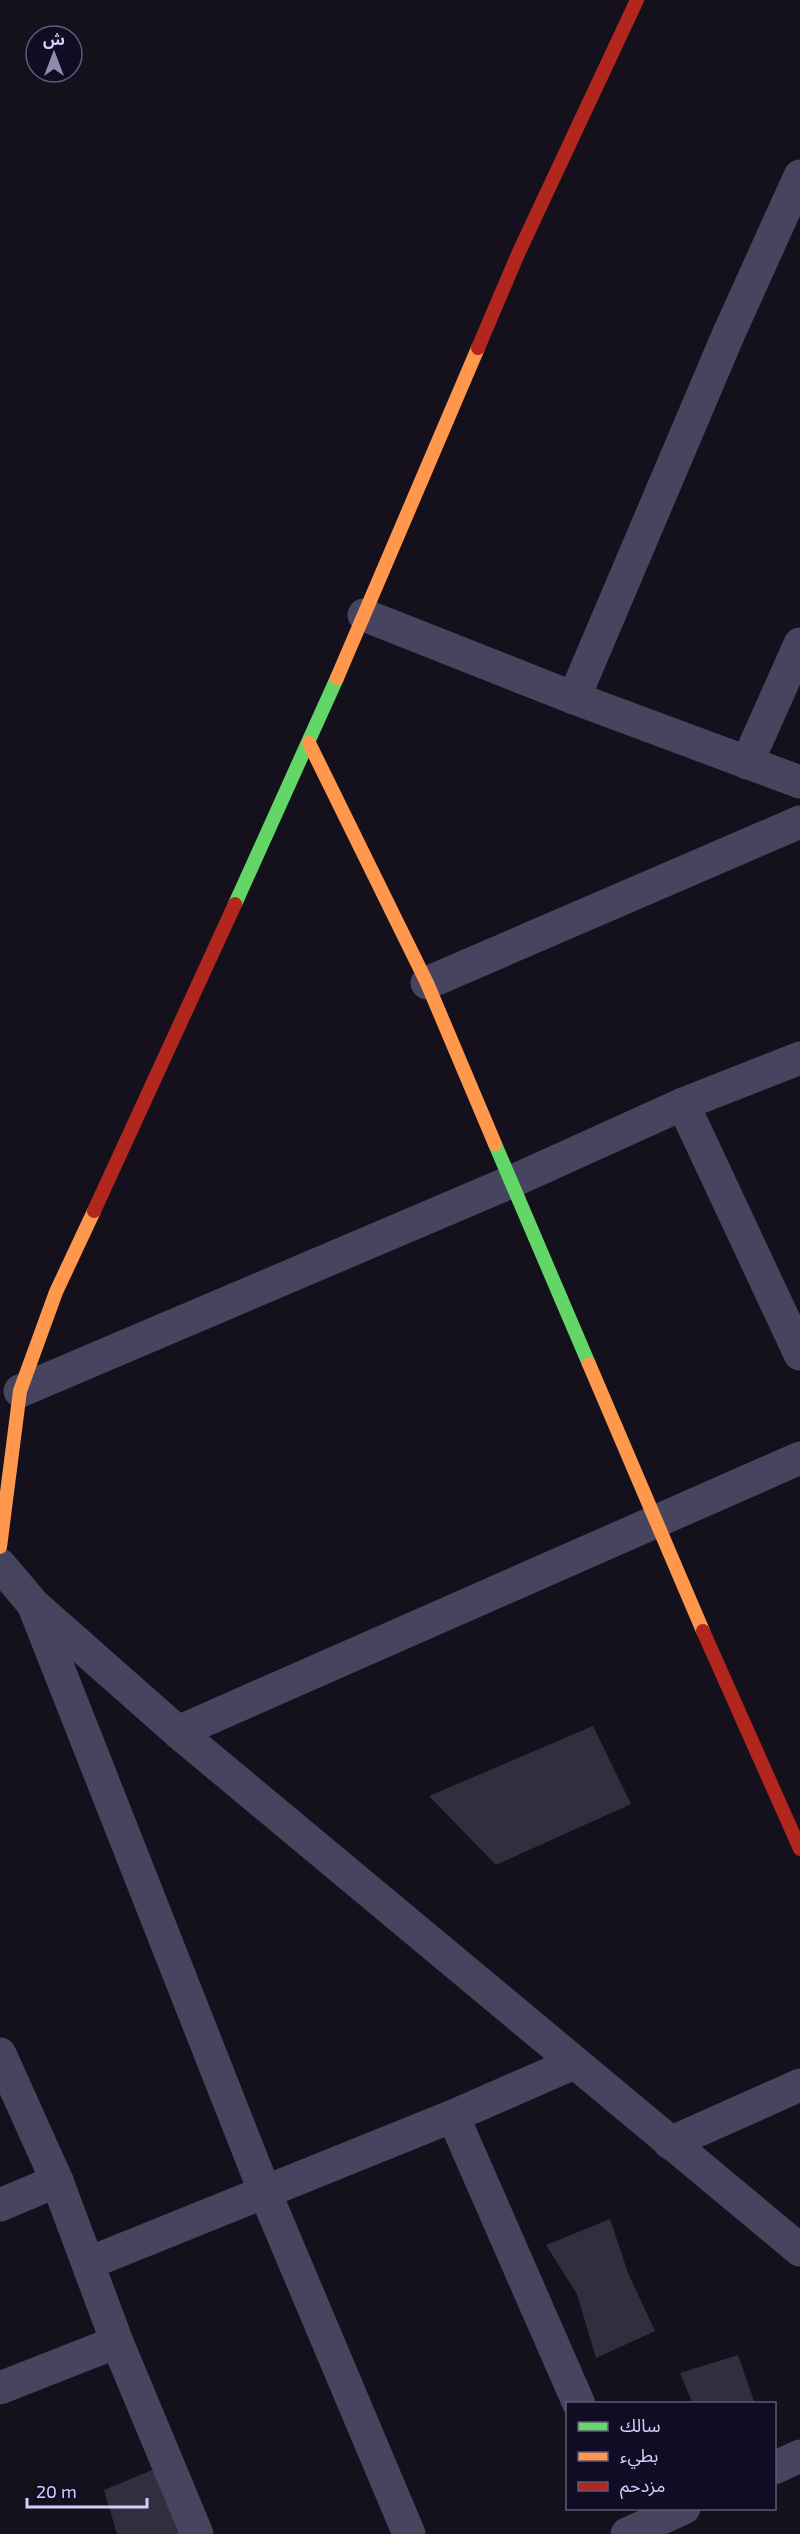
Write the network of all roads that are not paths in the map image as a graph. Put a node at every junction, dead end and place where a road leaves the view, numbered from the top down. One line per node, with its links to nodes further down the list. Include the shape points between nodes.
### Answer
1 (637, 0): 3 (street, via 518,254)
2 (800, 176): 5 (street)
3 (364, 615): 5 (street); 6 (street)
4 (800, 644): 7 (street)
5 (573, 698): 7 (street)
6 (309, 743): 10 (street); 15 (street, via 56,1292)
7 (747, 763): 8 (street)
8 (800, 782)
9 (800, 822): 10 (street)
10 (427, 983): 13 (street)
11 (800, 1058): 12 (street)
12 (683, 1104): 13 (street); 14 (street)
13 (513, 1181): 15 (street); 17 (street)
14 (800, 1354)
15 (21, 1390): 18 (street)
16 (800, 1458): 17 (street)
17 (655, 1521): 21 (street); 22 (street)
18 (0, 1547)
19 (0, 1565): 20 (street)
20 (33, 1604): 21 (street); 29 (street)
21 (178, 1732): 24 (street)
22 (800, 1850)
23 (0, 2054): 28 (street)
24 (574, 2063): 26 (street); 27 (street)
25 (800, 2085): 27 (street)
26 (453, 2116): 29 (street); 35 (street)
27 (670, 2143): 31 (street)
28 (57, 2181): 30 (street); 32 (street)
29 (264, 2190): 32 (street); 41 (street)
30 (0, 2205)
31 (800, 2250)
32 (89, 2263): 33 (street)
33 (117, 2342): 34 (street); 40 (street)
34 (0, 2388)
35 (579, 2402)
36 (800, 2457): 37 (street)
37 (776, 2467)
38 (677, 2510): 39 (street)
39 (629, 2524)
40 (197, 2534)
41 (409, 2534)

